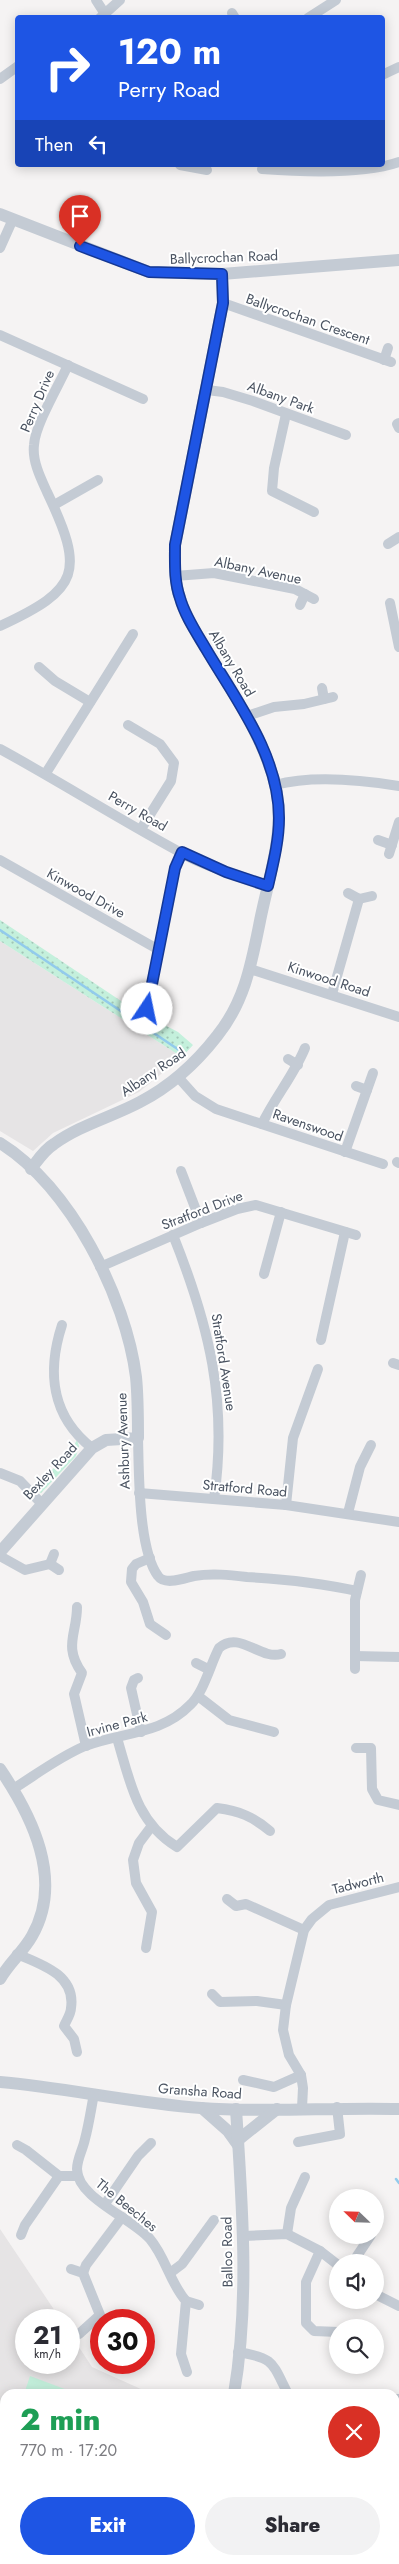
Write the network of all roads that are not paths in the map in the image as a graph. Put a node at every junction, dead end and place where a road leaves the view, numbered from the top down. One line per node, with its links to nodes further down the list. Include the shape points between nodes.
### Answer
1 (96, 0): 4 (street)
2 (120, 0): 5 (street)
3 (336, 0): 6 (street)
4 (102, 15)
5 (103, 15)
6 (313, 15)
7 (399, 67): 9 (street)
8 (15, 70): 10 (street)
9 (385, 74)
10 (0, 79)
11 (399, 162): 12 (street)
12 (385, 166)
13 (191, 167): 17 (street)
14 (382, 167): 15 (street)
15 (308, 168): 16 (street)
16 (262, 169)
17 (207, 170)
18 (0, 214): 19 (street, Ballycrochan Road)
19 (13, 219): 20 (street); 22 (street, Ballycrochan Road, via 149,272)
20 (0, 248)
21 (399, 260): 22 (street, Ballycrochan Road)
22 (222, 274): 23 (street, Albany Road)
23 (223, 303): 25 (street, Ballycrochan Crescent, via 388,361); 27 (street, Albany Road)
24 (0, 335): 26 (street, Perry Drive)
25 (388, 348)
26 (68, 365): 28 (street, Perry Drive); 34 (street, Perry Drive, via 34,444 37,466)
27 (207, 390): 29 (street, Albany Park, via 224,392); 38 (street, Albany Road, via 175,545)
28 (143, 399)
29 (286, 414): 32 (street, Albany Park); 35 (street, via 272,491)
30 (399, 423): 31 (street)
31 (399, 428)
32 (346, 435)
33 (98, 480): 34 (street)
34 (54, 506): 42 (street, Perry Drive, via 69,547 71,562 67,580 54,596 35,609)
35 (314, 512)
36 (399, 537): 37 (street)
37 (388, 544)
38 (176, 576): 40 (street, Albany Avenue, via 214,573 295,589 310,596); 48 (street, Albany Road, via 188,618)
39 (390, 602): 41 (street)
40 (300, 606)
41 (396, 612): 44 (street)
42 (1, 622)
43 (133, 634): 47 (street)
44 (399, 647)
45 (39, 667): 47 (street, via 54,681)
46 (322, 688): 48 (street, via 328,698 274,707)
47 (90, 702): 51 (street)
48 (247, 716): 52 (street, Albany Road)
49 (128, 725): 55 (street, via 160,744 174,763 171,781)
50 (0, 749): 51 (street, Perry Road)
51 (46, 774): 55 (street, Perry Road)
52 (275, 785): 53 (street, via 342,780); 59 (street, Albany Road, via 279,818)
53 (399, 786)
54 (399, 822): 56 (street, via 390,849)
55 (142, 829): 57 (street, Perry Road)
56 (378, 840)
57 (182, 852): 59 (street, Perry Road); 63 (street, via 175,868)
58 (0, 860): 63 (street, Kinwood Drive)
59 (268, 886): 64 (street, Albany Road)
60 (348, 893): 62 (street)
61 (372, 896): 62 (street)
62 (359, 899): 65 (street)
63 (159, 950): 66 (street)
64 (250, 968): 65 (street, Kinwood Road); 72 (street, Albany Road, via 242,999 220,1033 197,1061)
65 (332, 994): 67 (street, Kinwood Road)
66 (147, 1009)
67 (399, 1017)
68 (305, 1048): 70 (street, Ravenswood)
69 (288, 1058): 70 (street)
70 (298, 1065): 75 (street, Ravenswood)
71 (373, 1073): 74 (street, Ravenswood)
72 (178, 1077): 75 (street, Ravenswood, via 195,1096 216,1109); 79 (street, Albany Road, via 142,1101 114,1116 78,1129 53,1144)
73 (356, 1086): 74 (street)
74 (367, 1090): 77 (street, Ravenswood)
75 (262, 1124): 77 (street, Ravenswood)
76 (0, 1143): 79 (street, Ashbury Avenue)
77 (346, 1152): 78 (street, Ravenswood)
78 (383, 1164)
79 (31, 1169): 86 (street, Ashbury Avenue, via 68,1209)
80 (181, 1171): 82 (street)
81 (281, 1212): 82 (street, Stratford Drive, via 256,1205); 83 (street, Stratford Drive); 87 (street)
82 (201, 1223): 84 (street, Stratford Drive)
83 (344, 1232): 85 (street, Stratford Drive); 89 (street)
84 (173, 1235): 86 (street, Stratford Drive); 96 (street, Stratford Avenue, via 201,1311 212,1362 220,1427)
85 (356, 1235)
86 (100, 1267): 91 (street, Ashbury Avenue, via 130,1345 136,1377)
87 (264, 1274)
88 (62, 1325): 93 (street, via 52,1366 53,1383 69,1425)
89 (321, 1340)
90 (318, 1370): 98 (street, via 294,1431)
91 (138, 1438): 93 (street, Bexley Road, via 106,1440); 95 (street, Ashbury Avenue)
92 (371, 1445): 99 (street, via 360,1467)
93 (92, 1448): 97 (street, Bexley Road)
94 (0, 1473): 97 (street, via 20,1481)
95 (139, 1494): 96 (street, Stratford Road); 104 (street, Ashbury Avenue)
96 (214, 1499): 98 (street, Stratford Road)
97 (41, 1503): 101 (street, Bexley Road)
98 (286, 1505): 99 (street, Stratford Road)
99 (348, 1513): 100 (street, Stratford Road)
100 (399, 1522)
101 (0, 1552)
102 (54, 1554): 105 (street)
103 (0, 1556): 105 (street, via 25,1570)
104 (150, 1558): 108 (street, Ashbury Avenue, via 159,1578 166,1581 206,1574 276,1579); 110 (street, via 132,1569 131,1582 143,1602 150,1624)
105 (50, 1564): 106 (street)
106 (59, 1570)
107 (361, 1575): 108 (street)
108 (357, 1591): 112 (street)
109 (77, 1607): 122 (street, via 72,1632 73,1660 82,1672 74,1694)
110 (166, 1635)
111 (281, 1654): 115 (street, Irvine Park, via 273,1656 230,1641 219,1648)
112 (355, 1656): 113 (street); 116 (street)
113 (399, 1657)
114 (196, 1663): 115 (street)
115 (208, 1669): 118 (street, Irvine Park)
116 (355, 1669)
117 (138, 1678): 119 (street, via 131,1688)
118 (198, 1696): 119 (street, Irvine Park, via 169,1722); 120 (street, via 229,1720)
119 (141, 1732): 121 (street, Irvine Park)
120 (274, 1732)
121 (117, 1738): 122 (street, Irvine Park); 127 (street, via 138,1803)
122 (86, 1746): 125 (street, Irvine Park)
123 (356, 1748): 126 (street, via 370,1748 372,1789 378,1800)
124 (0, 1768): 125 (street)
125 (14, 1790): 133 (street, via 39,1842 44,1889 40,1920)
126 (399, 1805)
127 (151, 1827): 128 (street, via 177,1847 217,1808 238,1810 255,1818); 132 (street, via 139,1843 133,1860 136,1883 152,1912)
128 (270, 1831)
129 (399, 1887): 131 (street, Tadworth, via 329,1905)
130 (226, 1899): 131 (street, via 236,1906 246,1904)
131 (304, 1930): 136 (street, Tadworth)
132 (146, 1948)
133 (18, 1954): 134 (street); 137 (street, via 61,1975 68,1989 71,2008 64,2026 74,2039)
134 (0, 1979)
135 (212, 1994): 136 (street, via 220,2002 257,2001)
136 (286, 2005): 138 (street, Tadworth, via 284,2042)
137 (77, 2052)
138 (301, 2075): 139 (street, via 274,2088); 143 (street, Tadworth)
139 (243, 2080)
140 (0, 2082): 141 (street, Gransha Road)
141 (94, 2094): 142 (street, Gransha Road); 153 (street, The Beeches)
142 (202, 2108): 145 (street, Gransha Road); 148 (street)
143 (302, 2108): 144 (street, Gransha Road); 146 (street, Gransha Road)
144 (337, 2108): 147 (street, Gransha Road); 149 (street, via 340,2134)
145 (236, 2109): 146 (street, Gransha Road); 148 (street, Balloo Road)
146 (277, 2109): 148 (street)
147 (399, 2109)
148 (238, 2142): 160 (street, Balloo Road)
149 (298, 2142)
150 (151, 2143): 155 (street, via 138,2156)
151 (16, 2145): 152 (street)
152 (59, 2176): 153 (street); 159 (street)
153 (78, 2176): 155 (street, The Beeches, via 87,2191)
154 (305, 2177): 158 (street, via 291,2208)
155 (105, 2204): 156 (street, The Beeches)
156 (122, 2217): 164 (street, The Beeches, via 148,2237); 165 (street, via 86,2265)
157 (214, 2220): 164 (street, via 182,2264)
158 (287, 2234): 160 (street); 161 (street)
159 (21, 2235)
160 (243, 2236): 172 (street, Balloo Road)
161 (320, 2251): 162 (street); 170 (street, via 306,2282 306,2323 314,2331)
162 (329, 2258)
163 (71, 2268): 165 (street)
164 (170, 2273): 167 (street, The Beeches, via 176,2290)
165 (83, 2274): 171 (street, via 100,2315)
166 (384, 2298): 169 (street)
167 (186, 2301): 168 (street); 173 (street, via 181,2354)
168 (199, 2305)
169 (399, 2306)
170 (329, 2332)
171 (80, 2333)
172 (238, 2352): 174 (street, Balloo Road); 175 (street, via 267,2358)
173 (187, 2372)
174 (234, 2389)
175 (285, 2389)

